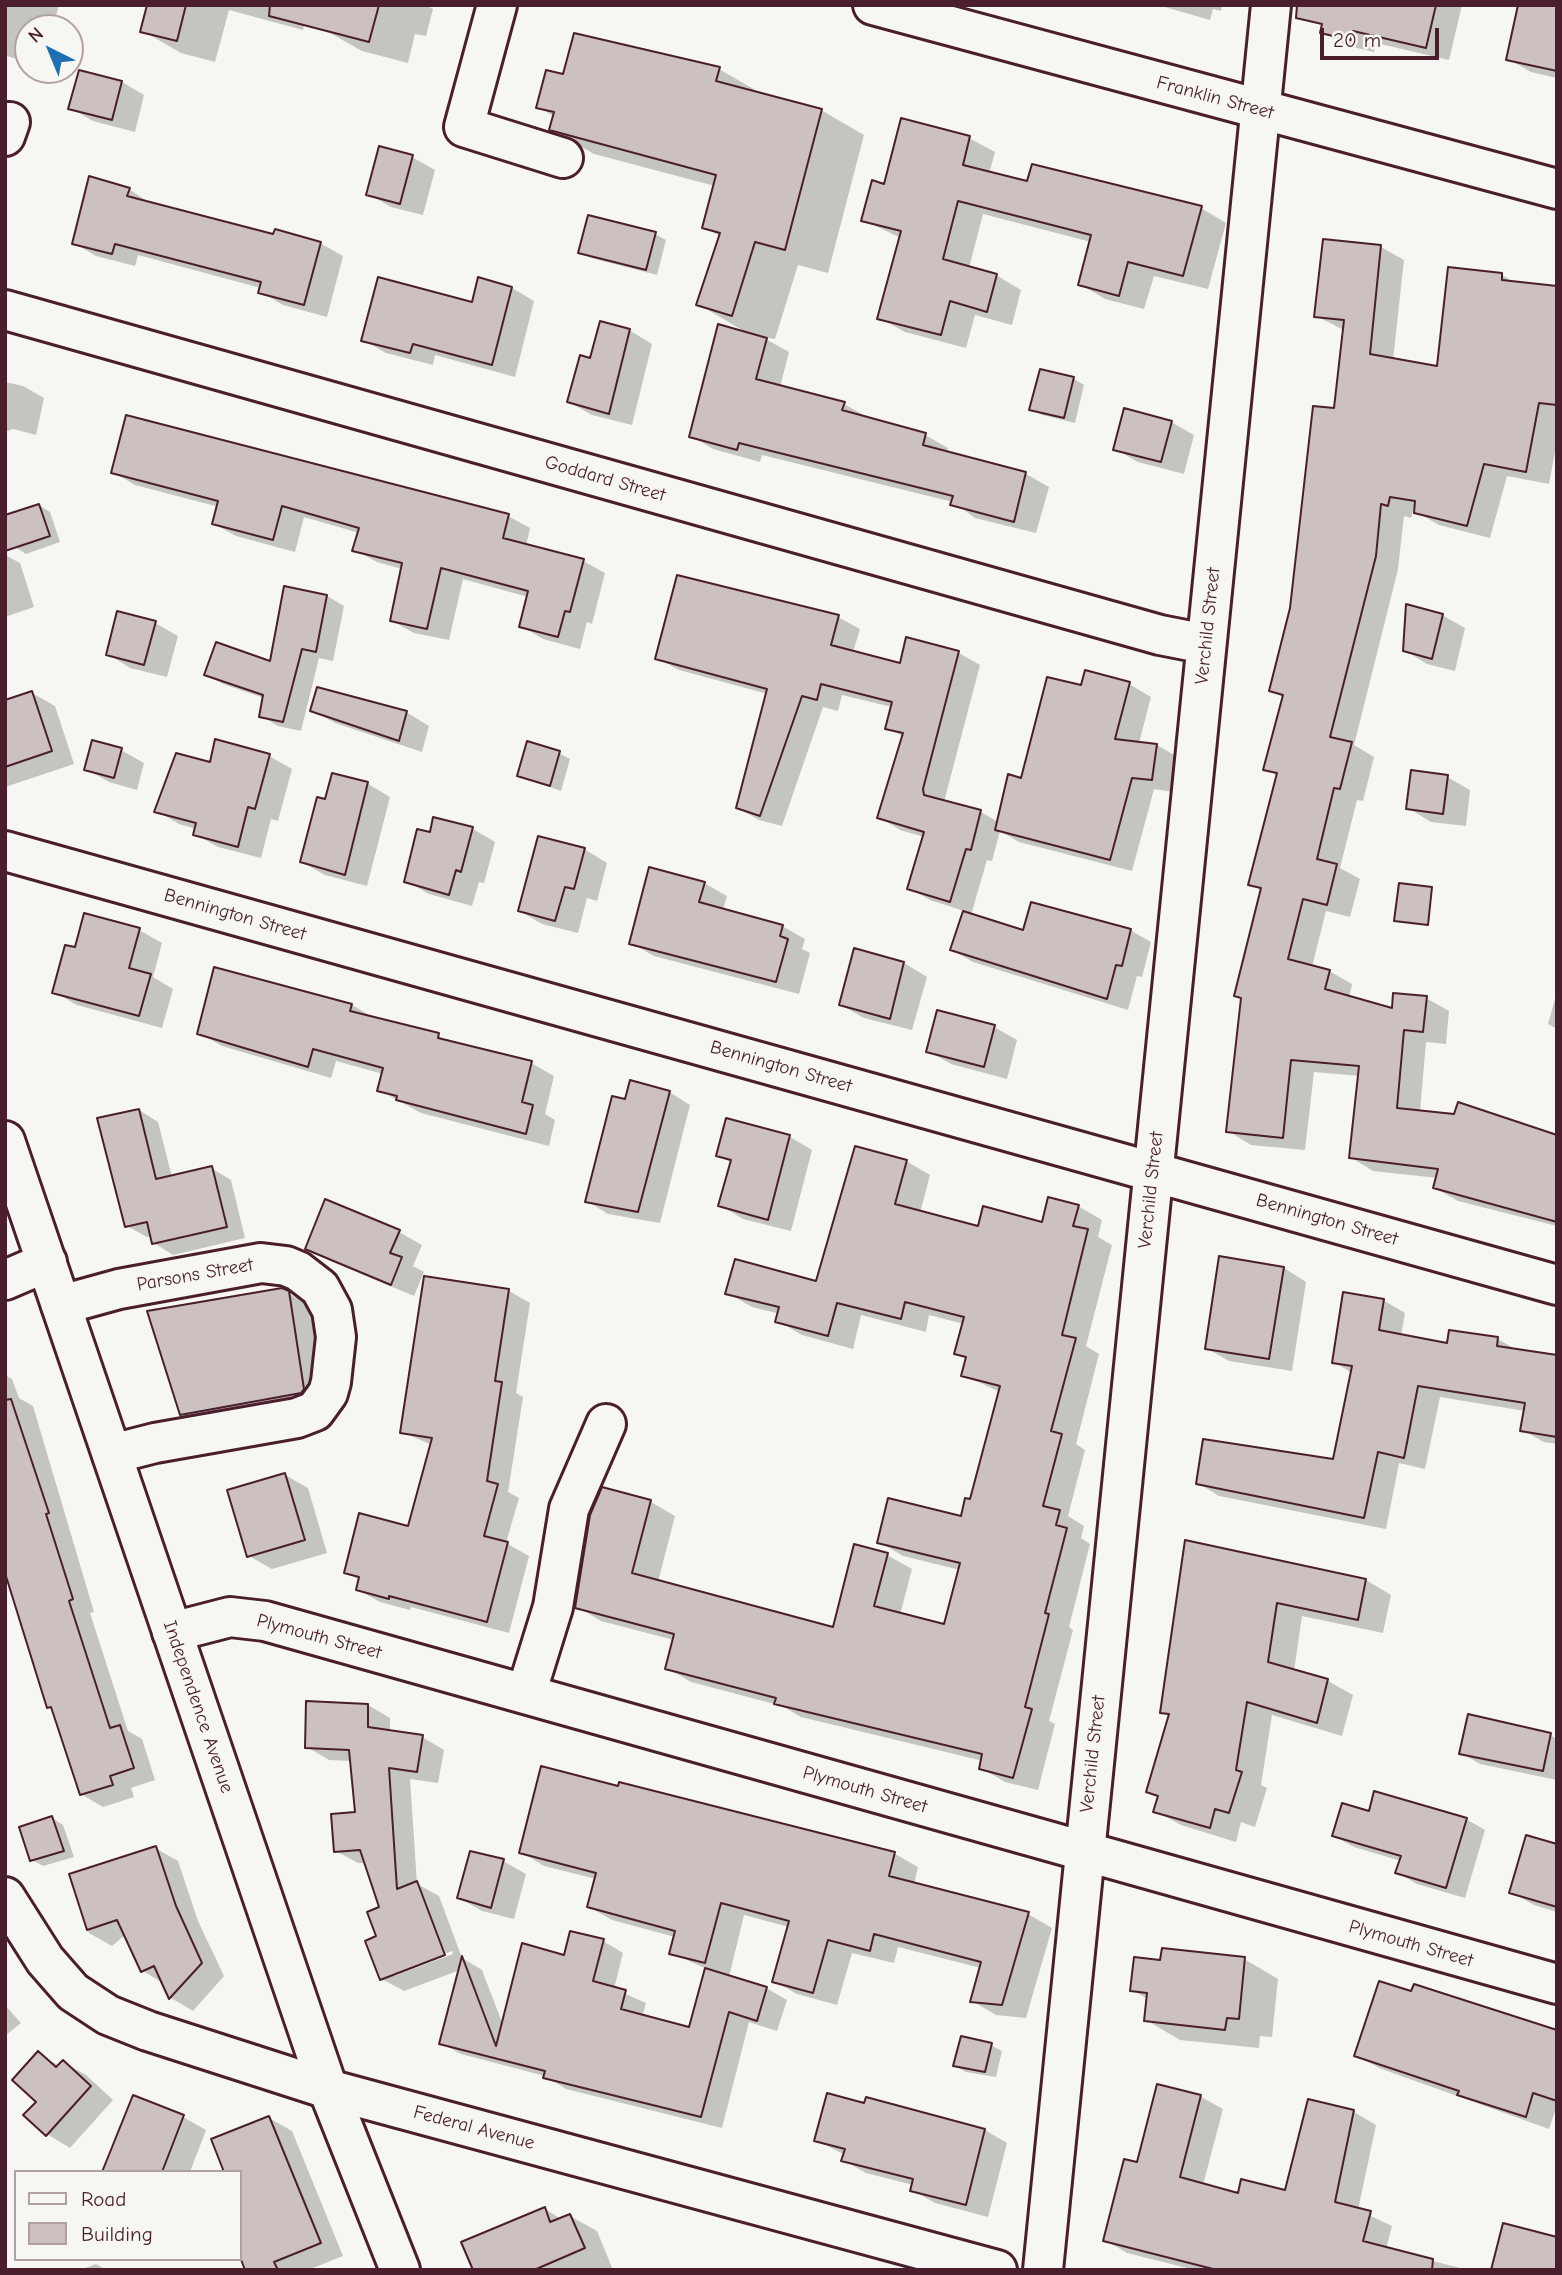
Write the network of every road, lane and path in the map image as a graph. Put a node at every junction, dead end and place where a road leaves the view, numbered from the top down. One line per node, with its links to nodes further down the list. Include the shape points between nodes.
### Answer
1 (497, 5): 7 (street, via 464,127)
2 (873, 5): 4 (street, Franklin Street)
3 (1271, 5): 4 (street, Verchild Street)
4 (1258, 110): 8 (street, Franklin Street); 10 (street, Verchild Street)
5 (5, 122): 6 (street, via 10,122)
6 (5, 136)
7 (563, 158)
8 (1557, 188)
9 (5, 310): 10 (street, Goddard Street, via 1147,632)
10 (1206, 644): 13 (street, Verchild Street)
11 (5, 850): 13 (street, Bennington Street)
12 (5, 1141): 14 (street, Independence Avenue)
13 (1153, 1171): 16 (street, Bennington Street); 22 (street, Verchild Street)
14 (47, 1262): 15 (street); 17 (street, Independence Avenue)
15 (5, 1280)
16 (1557, 1285)
17 (61, 1305): 19 (street, Independence Avenue); 19 (street, Parsons Street, via 119,1289 261,1263 298,1271 320,1288 332,1310 336,1337 331,1382 315,1411)
18 (606, 1424): 21 (street, via 569,1509 553,1607)
19 (112, 1454): 20 (street, Independence Avenue)
20 (172, 1632): 21 (street, Plymouth Street, via 230,1617 265,1621); 25 (street, Independence Avenue)
21 (526, 1694): 22 (street, Plymouth Street)
22 (1083, 1852): 24 (street, Plymouth Street); 28 (street, Verchild Street)
23 (5, 1898): 25 (street, Federal Avenue, via 58,1976 89,2004 148,2031)
24 (1557, 1984)
25 (328, 2089): 26 (street, Independence Avenue); 27 (street, Federal Avenue)
26 (400, 2270)
27 (998, 2270)
28 (1043, 2270)

